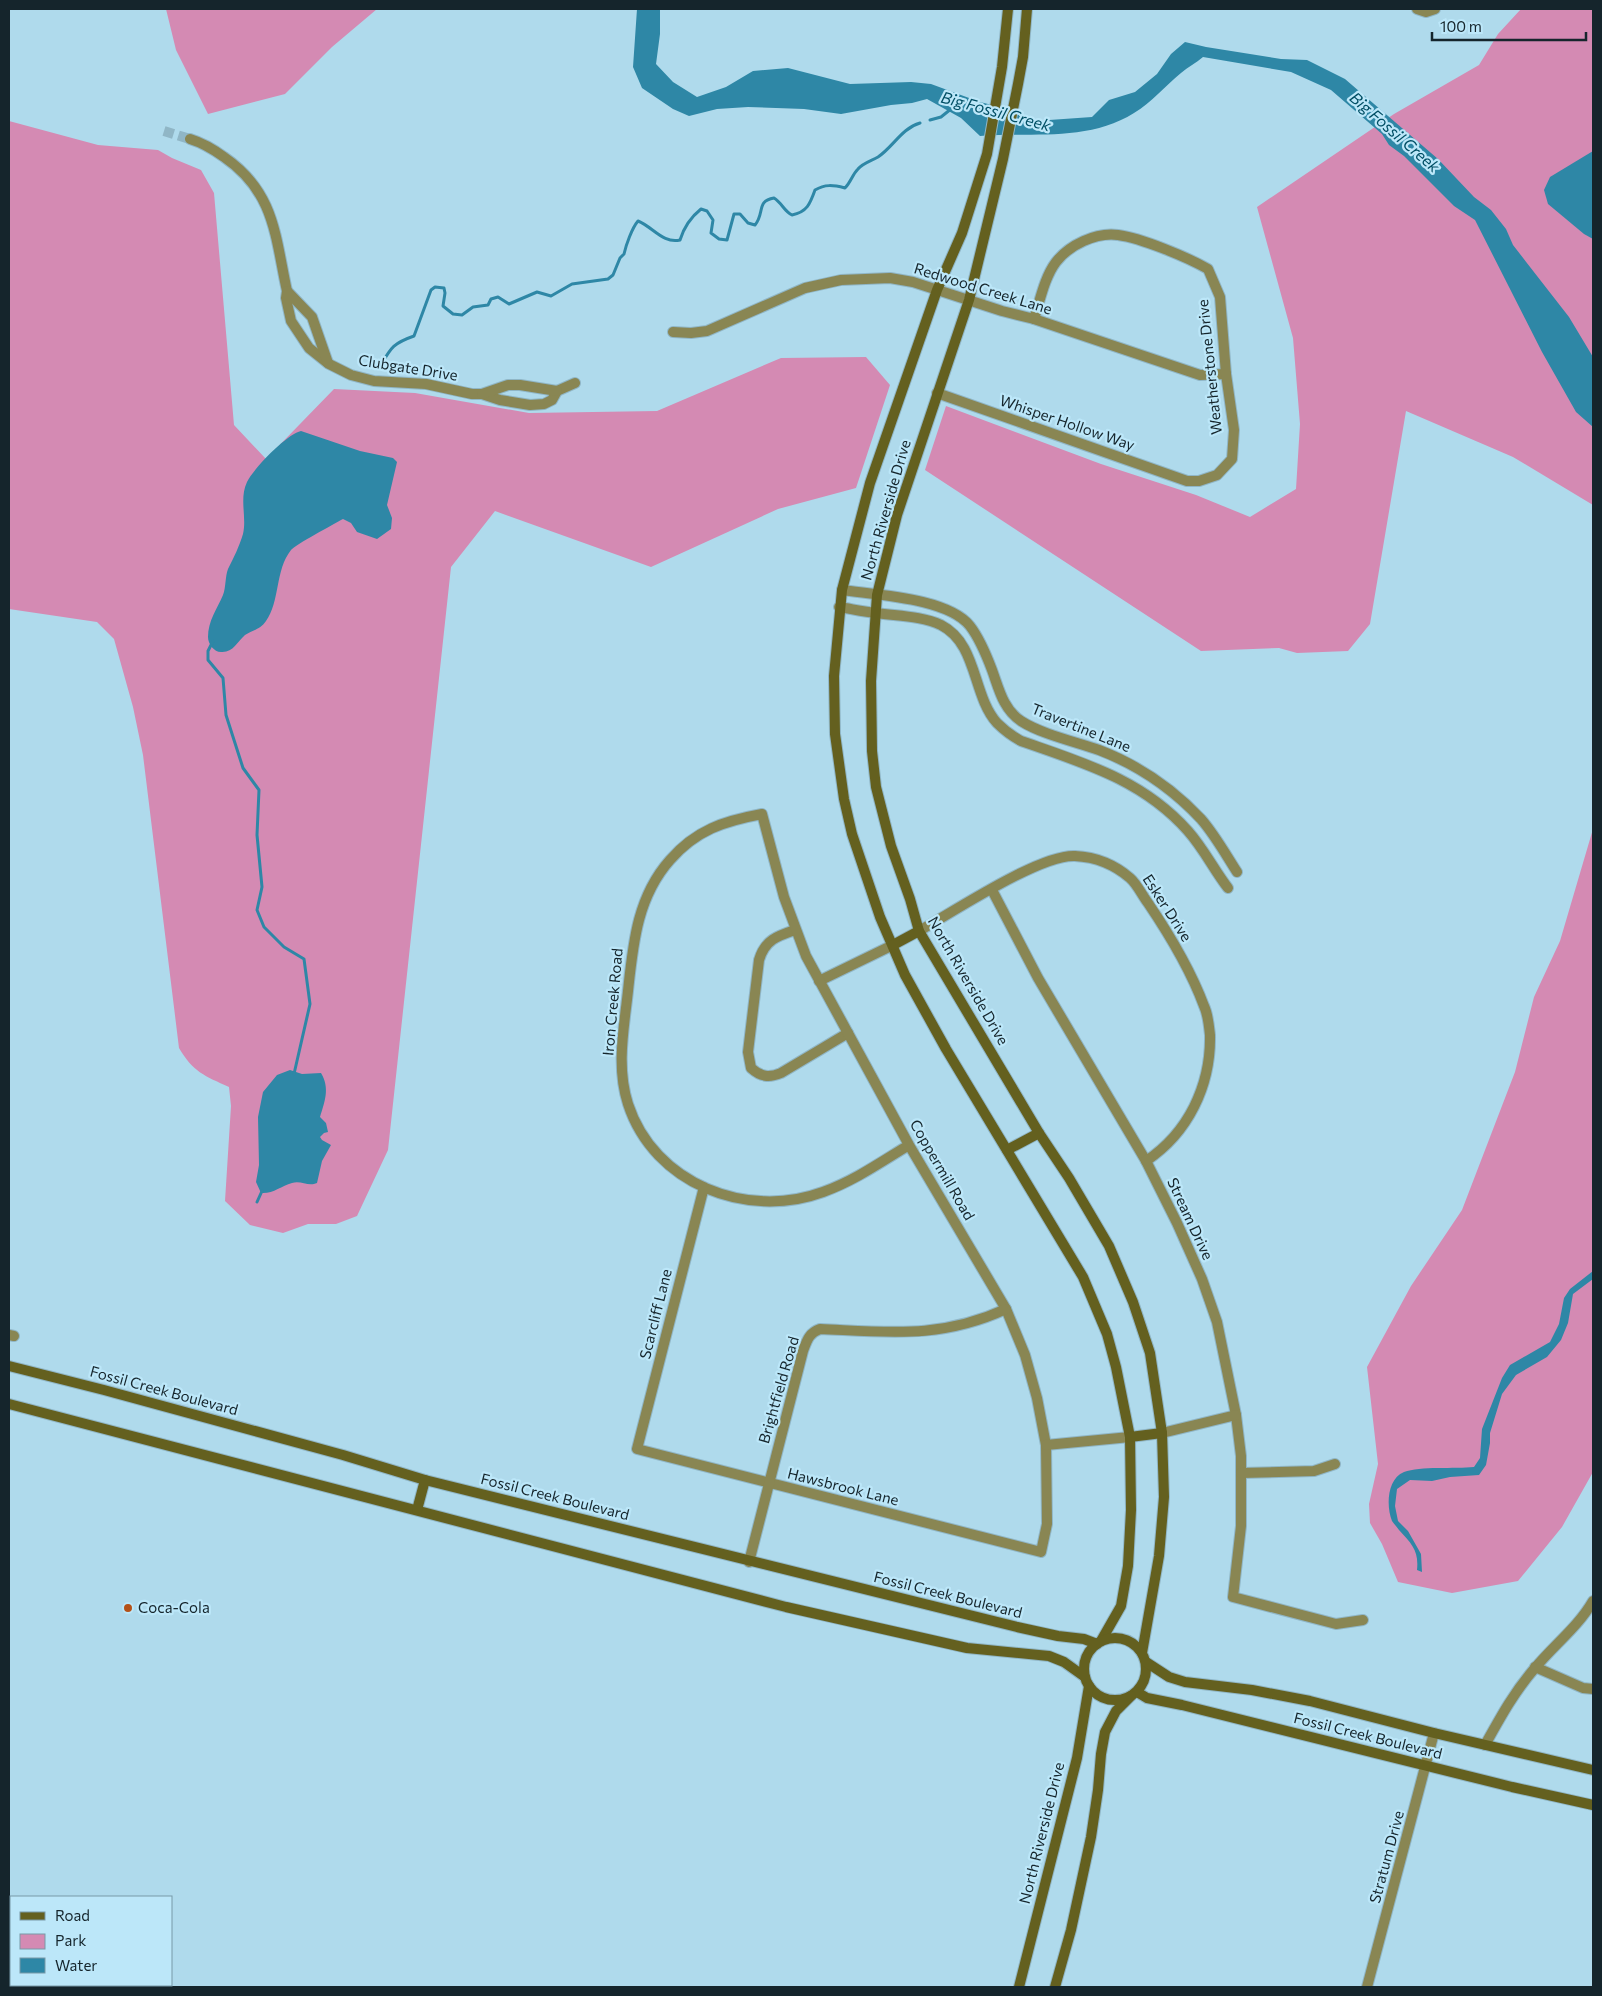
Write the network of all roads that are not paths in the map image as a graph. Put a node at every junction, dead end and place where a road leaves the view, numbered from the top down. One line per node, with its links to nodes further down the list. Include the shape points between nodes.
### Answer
1 (1008, 9): 6 (main road, North Riverside Drive, via 989,147 962,233)
2 (1027, 9): 8 (main road, North Riverside Drive, via 1018,84)
3 (1416, 9): 4 (street, via 1426,12)
4 (1435, 9)
5 (190, 139): 7 (street, Clubgate Drive, via 217,152 253,183 275,227)
6 (937, 290): 8 (street, Redwood Creek Lane); 10 (street, Redwood Creek Lane, via 890,278 842,280 805,288 708,331); 18 (main road, North Riverside Drive, via 870,483)
7 (287, 291): 11 (street, via 312,318); 11 (street, Clubgate Drive, via 292,321 309,348)
8 (969, 300): 9 (street, Redwood Creek Lane); 15 (main road, North Riverside Drive)
9 (1034, 319): 12 (street, Redwood Creek Lane, via 1200,375); 12 (street, Weatherstone Drive, via 1047,279 1066,251 1090,239 1118,235 1194,261 1208,269 1220,297)
10 (673, 332)
11 (329, 364): 16 (street, Clubgate Drive, via 363,379 413,382)
12 (1226, 374): 17 (street, Weatherstone Drive, via 1234,430 1232,459 1217,475 1199,482)
13 (576, 383): 14 (street, Clubgate Drive)
14 (557, 391): 16 (street, via 508,385); 16 (street, Clubgate Drive, via 552,400 530,405)
15 (937, 393): 17 (street, Whisper Hollow Way); 19 (main road, North Riverside Drive, via 897,515)
16 (482, 394)
17 (1187, 481)
18 (842, 590): 19 (street, Travertine Lane); 20 (main road, North Riverside Drive)
19 (877, 595): 21 (main road, North Riverside Drive); 23 (street, Travertine Lane, via 931,603 950,610 969,624 984,648 1010,711 1029,725 1125,761 1154,778 1202,820)
20 (839, 607): 21 (street, Travertine Lane); 28 (main road, North Riverside Drive, via 834,715 844,799 862,868)
21 (876, 613): 24 (street, Travertine Lane, via 927,620 956,636 996,722 1021,741 1117,776 1144,792 1188,832); 27 (main road, North Riverside Drive, via 871,681 876,787)
22 (762, 814): 26 (street, Coppermill Road); 35 (street, Iron Creek Road, via 708,828 680,850 653,882 641,909 634,940 622,1060 628,1104 657,1154 677,1172)
23 (1237, 872)
24 (1228, 888)
25 (992, 890): 27 (street, Esker Drive); 34 (street, Stream Drive, via 1038,978); 34 (street, Esker Drive, via 1050,861 1074,856 1108,862 1131,879 1168,934 1205,1007 1210,1034 1208,1062 1199,1099 1179,1132 1162,1151)
26 (796, 930): 29 (street, Coppermill Road); 30 (street, via 776,936 762,950 748,1052 751,1068 763,1076 772,1077)
27 (919, 932): 28 (main road); 31 (main road, North Riverside Drive)
28 (893, 945): 29 (street); 33 (main road, North Riverside Drive, via 918,1000)
29 (819, 981): 30 (street, Coppermill Road)
30 (848, 1033): 32 (street, Coppermill Road)
31 (1039, 1133): 33 (main road); 40 (main road, North Riverside Drive, via 1109,1246 1133,1302 1150,1353)
32 (909, 1145): 35 (street, Iron Creek Road, via 840,1185 802,1198 774,1202 745,1200); 36 (street, Coppermill Road)
33 (1008, 1150): 41 (main road, North Riverside Drive, via 1083,1277 1107,1334)
34 (1146, 1161): 39 (street, Stream Drive, via 1202,1279 1217,1322)
35 (704, 1187): 43 (street, Scarcliff Lane)
36 (1006, 1309): 42 (street, Coppermill Road, via 1033,1379); 47 (street, Brightfield Road, via 966,1324 925,1332 820,1329 813,1332 803,1351)
37 (9, 1366): 46 (main road, Fossil Creek Boulevard, via 334,1452)
38 (9, 1404): 48 (main road)
39 (1236, 1415): 40 (street); 45 (street, Stream Drive)
40 (1162, 1433): 41 (main road); 54 (main road, North Riverside Drive, via 1164,1497)
41 (1130, 1437): 42 (street); 53 (main road, North Riverside Drive, via 1132,1510 1128,1566 1121,1606)
42 (1046, 1445): 49 (street, Coppermill Road, via 1047,1524)
43 (638, 1449): 47 (street, Hawsbrook Lane)
44 (1336, 1464): 45 (street, via 1314,1471)
45 (1241, 1473): 52 (street, Stream Drive, via 1241,1526 1233,1597 1336,1624)
46 (425, 1480): 48 (main road); 50 (main road, Fossil Creek Boulevard)
47 (769, 1484): 49 (street, Hawsbrook Lane); 50 (street, Brightfield Road)
48 (417, 1510): 56 (main road, via 795,1609 967,1648 1049,1656 1064,1662)
49 (1041, 1552)
50 (750, 1562): 53 (main road, Fossil Creek Boulevard, via 1017,1627)
51 (1593, 1601): 55 (street, via 1584,1616)
52 (1363, 1620)
53 (1099, 1643): 54 (main road, via 1119,1638 1128,1640); 56 (main road, via 1091,1649 1085,1662)
54 (1144, 1657): 58 (main road, via 1145,1678); 59 (main road, Fossil Creek Boulevard, via 1169,1676 1185,1682 1310,1700)
55 (1535, 1667): 57 (street); 60 (street, via 1508,1701)
56 (1087, 1682): 58 (main road, via 1104,1698 1113,1700); 64 (main road, North Riverside Drive, via 1077,1758)
57 (1593, 1690)
58 (1134, 1694): 61 (main road, Fossil Creek Boulevard); 65 (main road, via 1116,1711 1105,1732 1091,1837)
59 (1434, 1734): 60 (main road, Fossil Creek Boulevard); 61 (street, Stratum Drive)
60 (1485, 1746): 62 (main road, Fossil Creek Boulevard)
61 (1426, 1765): 63 (main road, Fossil Creek Boulevard); 66 (street, Stratum Drive)
62 (1593, 1770)
63 (1593, 1805)
64 (1019, 1987)
65 (1056, 1987)
66 (1367, 1987)

